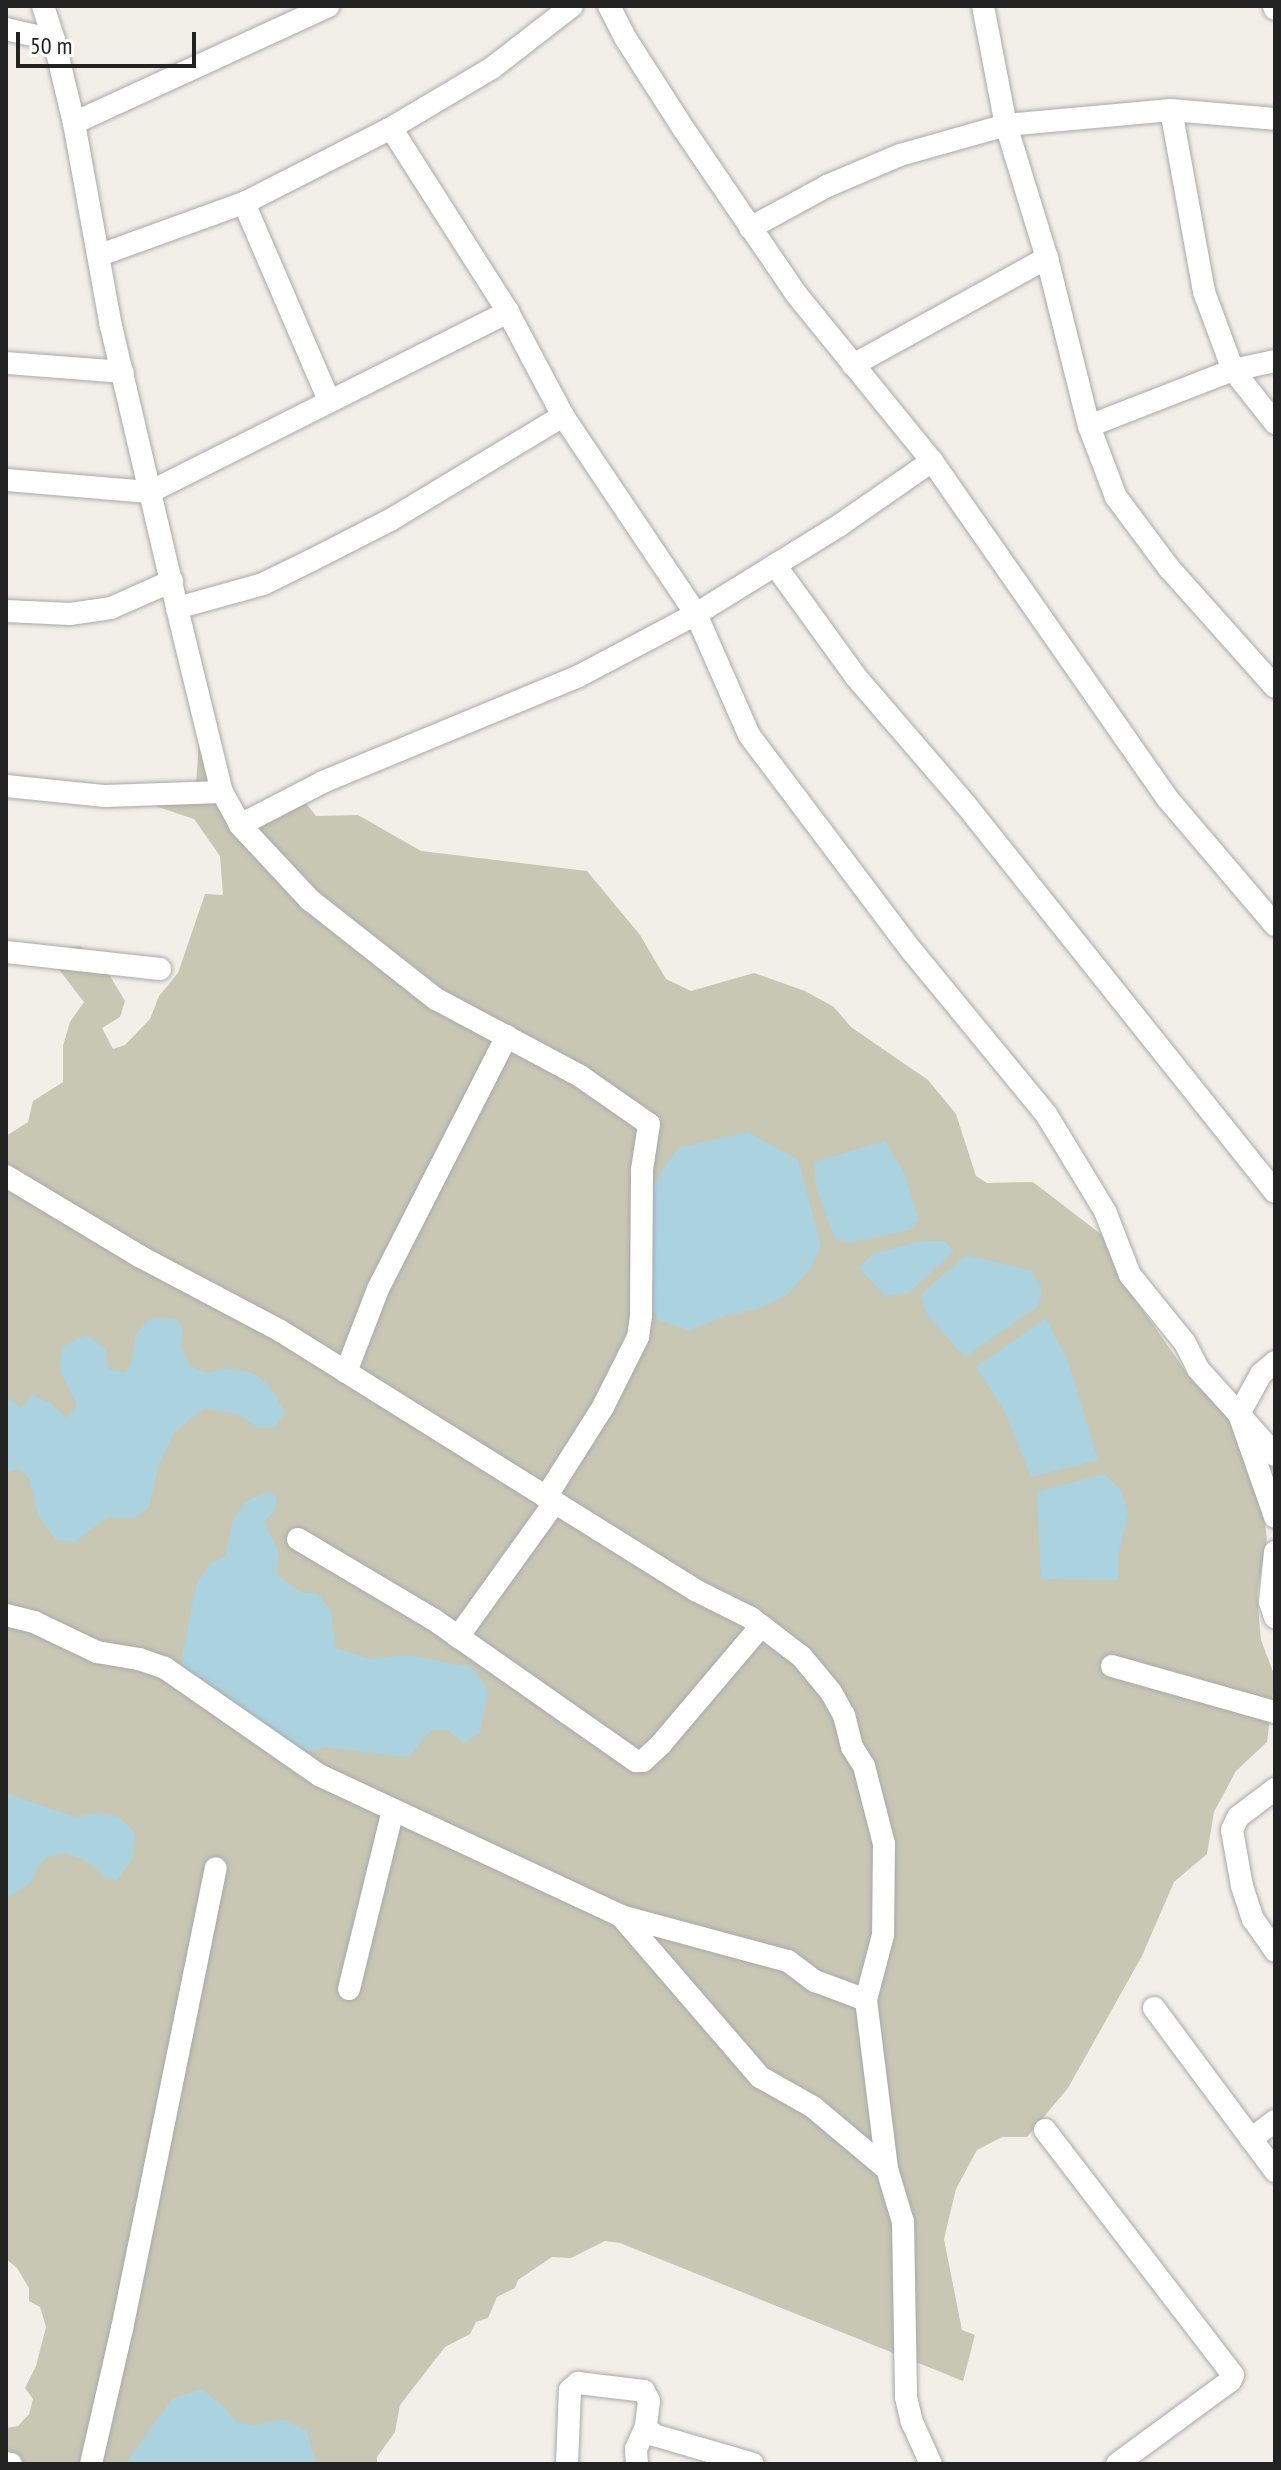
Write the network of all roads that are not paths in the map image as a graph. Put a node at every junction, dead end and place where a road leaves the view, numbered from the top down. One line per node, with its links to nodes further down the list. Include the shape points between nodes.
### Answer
1 (43, 6): 7 (street)
2 (328, 6): 10 (street)
3 (572, 6): 12 (street, via 492,68)
4 (609, 6): 14 (street)
5 (983, 6): 11 (street)
6 (6, 29): 7 (street)
7 (54, 40): 10 (street)
8 (1171, 110): 9 (street); 11 (street); 21 (street, via 1204,292)
9 (1275, 119)
10 (74, 123): 15 (street)
11 (1006, 125): 14 (street, via 900,155 827,186); 16 (street)
12 (391, 128): 13 (street); 17 (street)
13 (244, 203): 15 (street); 23 (street)
14 (750, 228): 20 (street)
15 (100, 255): 22 (street)
16 (1047, 258): 20 (street); 26 (street)
17 (508, 312): 23 (street); 24 (street)
18 (1275, 361): 21 (street)
19 (6, 363): 22 (street)
20 (853, 365): 27 (street)
21 (1233, 370): 25 (street); 26 (street)
22 (123, 372): 29 (street)
23 (329, 400): 29 (street)
24 (563, 416): 32 (street, via 392,519 263,584); 34 (street)
25 (1275, 423)
26 (1089, 426): 35 (street, via 1116,497 1178,579)
27 (932, 461): 30 (street); 39 (street, via 1167,798)
28 (6, 480): 29 (street)
29 (150, 492): 31 (street)
30 (775, 565): 34 (street); 44 (street, via 856,677 966,805)
31 (172, 581): 32 (street); 33 (street, via 111,608 70,614)
32 (177, 608): 37 (street)
33 (6, 611)
34 (696, 614): 38 (street, via 577,677 323,782); 47 (street, via 749,735 912,951 1046,1114 1105,1211 1130,1275 1185,1343 1198,1369)
35 (1275, 687)
36 (6, 786): 37 (street, via 105,796)
37 (222, 792): 38 (street)
38 (240, 825): 42 (street, via 310,900 349,933 436,999)
39 (1275, 925)
40 (6, 952): 41 (street)
41 (160, 969)
42 (507, 1036): 46 (street, via 378,1289); 49 (street, via 608,1094 649,1127 642,1170 638,1337)
43 (6, 1176): 46 (street)
44 (1275, 1192)
45 (1275, 1362): 47 (street, via 1261,1374)
46 (346, 1372): 49 (street)
47 (1239, 1414): 48 (street); 50 (street)
48 (1275, 1455)
49 (550, 1500): 55 (street); 56 (street)
50 (1275, 1517)
51 (298, 1539): 56 (street)
52 (1275, 1552): 54 (street, via 1270,1602)
53 (6, 1615): 60 (street, via 34,1622 97,1652 165,1668 319,1775)
54 (1275, 1617)
55 (761, 1626): 56 (street, via 643,1761); 65 (street, via 802,1657 838,1702 869,1781 884,1844 885,1899 879,1961)
56 (458, 1637)
57 (1112, 1666): 58 (street)
58 (1275, 1712)
59 (1275, 1789): 63 (street, via 1238,1817 1232,1830 1253,1919)
60 (393, 1810): 62 (street); 64 (street)
61 (216, 1868): 73 (street)
62 (621, 1916): 65 (street, via 788,1961 815,1981); 70 (street, via 760,2077 813,2107)
63 (1275, 1951)
64 (349, 1989)
65 (866, 2000): 70 (street)
66 (1154, 2008): 69 (street)
67 (1275, 2121): 69 (street)
68 (1045, 2130): 78 (street, via 1233,2375)
69 (1251, 2139): 71 (street)
70 (887, 2169): 77 (street, via 903,2222 906,2397)
71 (1275, 2171)
72 (646, 2427): 74 (street, via 649,2401 644,2391 574,2385); 75 (street, via 636,2449); 76 (street, via 678,2445)
73 (91, 2464)
74 (567, 2464)
75 (637, 2464)
76 (753, 2464)
77 (931, 2464)
78 (1117, 2464)

